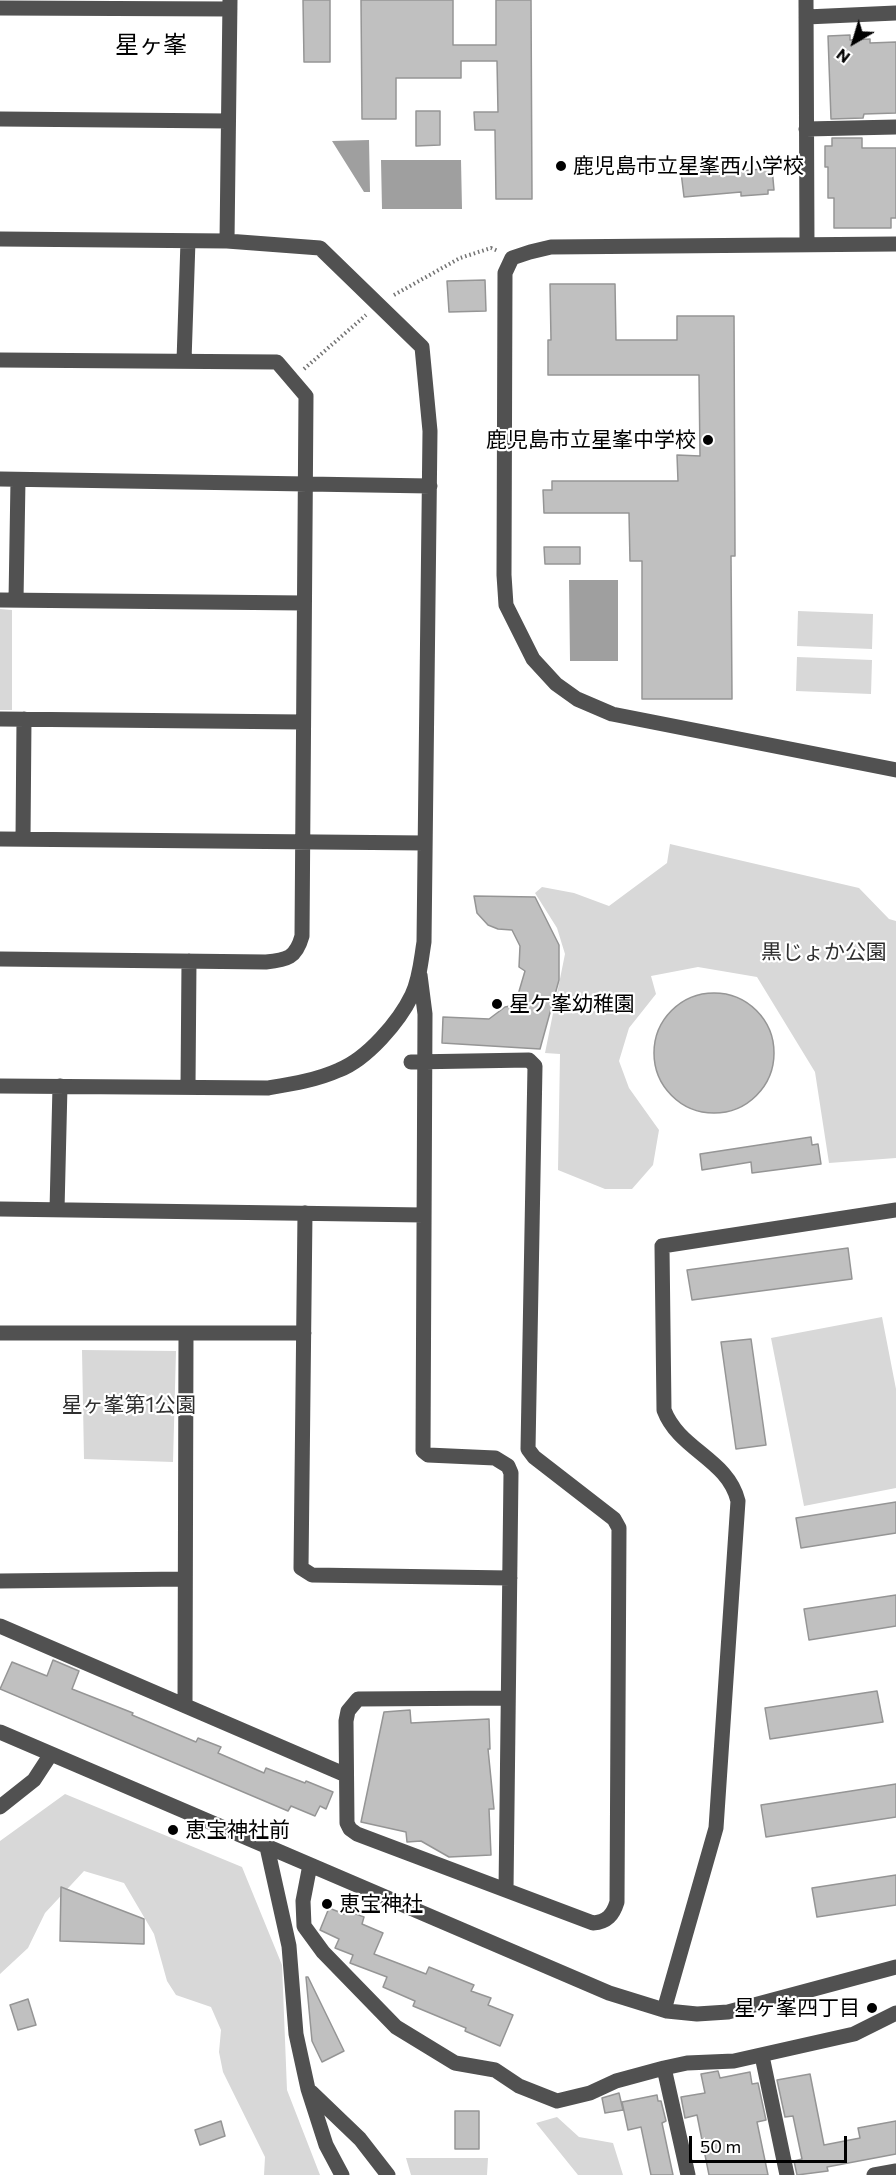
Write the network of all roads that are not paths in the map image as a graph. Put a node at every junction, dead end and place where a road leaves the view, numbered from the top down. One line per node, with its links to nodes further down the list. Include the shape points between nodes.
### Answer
1 (806, 0): 5 (street)
2 (230, 4): 3 (street); 7 (street)
3 (0, 8)
4 (896, 13): 5 (street)
5 (806, 17): 9 (street)
6 (0, 119): 7 (street)
7 (228, 121): 12 (street)
8 (896, 127): 9 (street)
9 (806, 129): 14 (street)
10 (0, 239): 11 (street)
11 (188, 241): 12 (street); 16 (street)
12 (227, 241): 20 (street, via 320,248 422,347 430,431)
13 (896, 244): 14 (street)
14 (807, 245): 26 (street, via 551,247 512,258 505,273 506,605 533,659 556,684 577,699 612,714)
15 (0, 360): 16 (street)
16 (184, 361): 19 (street, via 277,362 306,396)
17 (0, 479): 18 (street)
18 (18, 480): 19 (street); 21 (street)
19 (305, 484): 20 (street); 22 (street)
20 (430, 486): 30 (street)
21 (8, 600): 22 (street)
22 (304, 603): 25 (street)
23 (0, 719): 24 (street)
24 (24, 719): 25 (street); 28 (street)
25 (303, 723): 29 (street)
26 (896, 770)
27 (0, 839): 28 (street)
28 (23, 839): 29 (street)
29 (303, 842): 30 (street); 32 (street, via 302,936 291,956 266,962)
30 (425, 843): 33 (street)
31 (0, 958): 32 (street)
32 (189, 961): 37 (street)
33 (420, 972): 34 (street, via 425,1014); 37 (street, via 411,996 381,1038 361,1058 341,1070 268,1088)
34 (418, 1062): 42 (street); 58 (street, via 529,1060 535,1066 528,1449 620,1528 614,1912 601,1923 593,1923)
35 (0, 1086): 36 (street)
36 (60, 1086): 37 (street); 39 (street)
37 (188, 1087)
38 (0, 1209): 39 (street)
39 (57, 1210): 41 (street)
40 (896, 1210): 60 (street, via 662,1246 664,1410 678,1434 725,1474 735,1488 738,1502 716,1828)
41 (305, 1213): 42 (street); 45 (street)
42 (424, 1215): 46 (street, via 423,1451 428,1455 495,1458 508,1466)
43 (0, 1333): 44 (street)
44 (186, 1333): 45 (street); 47 (street)
45 (304, 1334): 46 (street, via 301,1568 312,1575)
46 (510, 1578): 50 (street)
47 (185, 1579): 48 (street); 51 (street)
48 (0, 1581)
49 (0, 1626): 51 (street)
50 (508, 1698): 54 (street, via 358,1699 346,1720); 58 (street)
51 (185, 1705): 54 (street)
52 (0, 1732): 53 (street)
53 (51, 1754): 55 (street, via 34,1780); 56 (street)
54 (346, 1775): 58 (street, via 350,1829)
55 (0, 1807)
56 (267, 1847): 57 (street); 64 (street, via 289,1946 296,2034)
57 (310, 1865): 60 (street, via 609,1993); 63 (street, via 303,1902 304,1926 396,2027 430,2050 455,2063 495,2070 519,2086 557,2101)
58 (506, 1890)
59 (896, 1967): 60 (street, via 728,2012)
60 (664, 2010)
61 (896, 2013): 62 (street, via 854,2034)
62 (762, 2056): 63 (street); 69 (street)
63 (664, 2068): 68 (street)
64 (308, 2089): 66 (street); 67 (street, via 360,2139)
65 (896, 2170): 70 (street)
66 (342, 2175)
67 (388, 2175)
68 (688, 2175)
69 (787, 2175)
70 (874, 2175)

